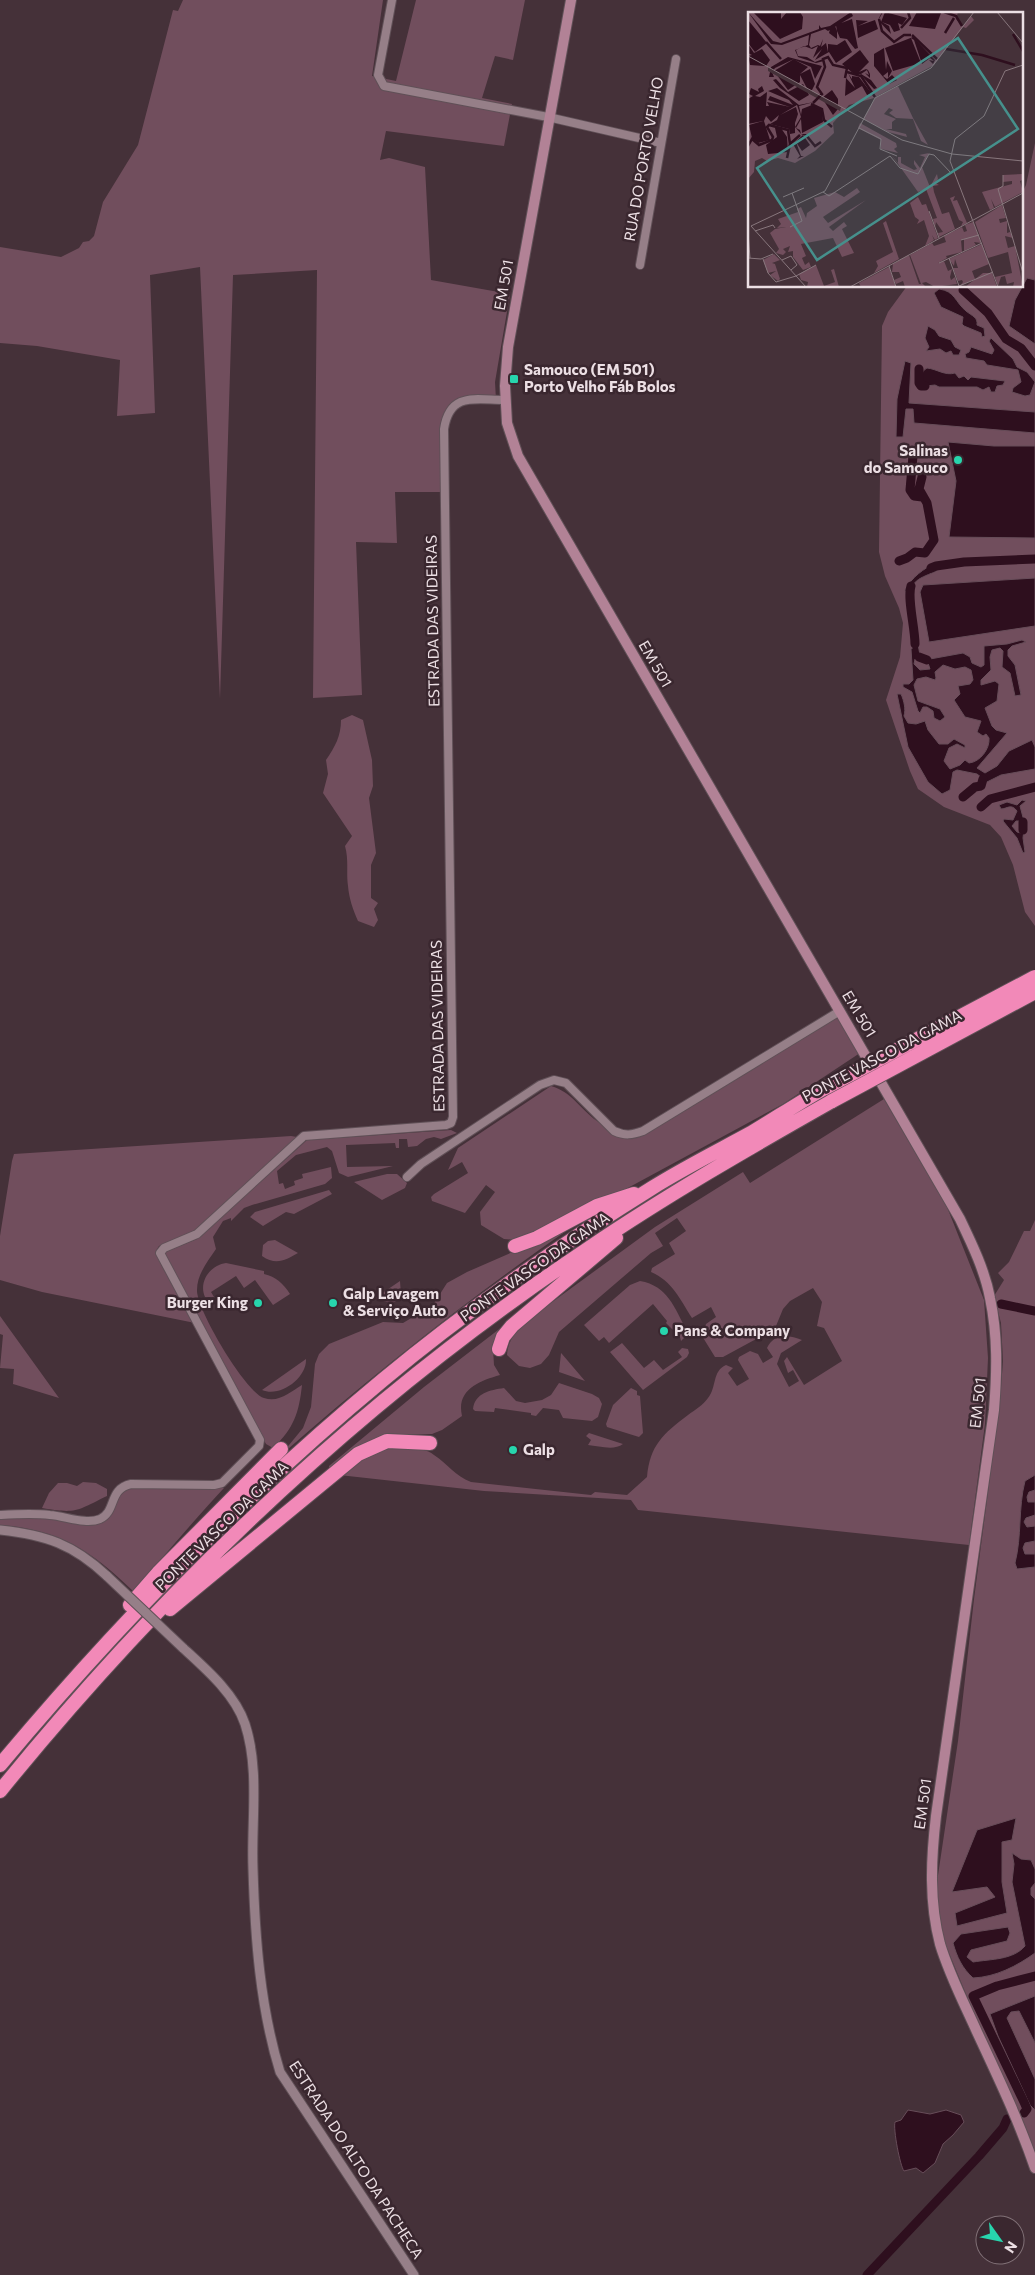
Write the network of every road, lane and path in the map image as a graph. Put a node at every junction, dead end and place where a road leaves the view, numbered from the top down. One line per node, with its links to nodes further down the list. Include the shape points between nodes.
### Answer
1 (392, 0): 4 (street, via 378,75 384,86)
2 (571, 0): 4 (main road, EM 501 / EM 501)
3 (676, 59): 5 (street, RUA DO PORTO VELHO)
4 (548, 117): 5 (street); 7 (main road, EM 501 / EM 501, via 508,347)
5 (661, 143): 6 (street, RUA DO PORTO VELHO)
6 (640, 264)
7 (505, 400): 10 (main road, EM 501 / EM 501, via 507,423 518,456); 18 (street, ESTRADA DAS VIDEIRAS, via 461,401 452,406 444,429 452,1123 304,1136 197,1234 164,1248 160,1253 260,1440 259,1446 228,1480 214,1485 122,1486 107,1513 92,1521 53,1515)
8 (1035, 977): 12 (highway, PONTE VASCO DA GAMA, bridge, via 825,1088)
9 (1035, 992): 13 (highway, PONTE VASCO DA GAMA, bridge, via 832,1101)
10 (840, 1011): 11 (street, via 638,1133 614,1131 566,1083 554,1080 540,1085 421,1164); 24 (main road, EM 501 / EM 501, via 960,1219 990,1297 997,1364 994,1410 936,1816 931,1881 941,1946)
11 (407, 1177)
12 (653, 1188): 14 (highway, via 597,1206); 21 (highway, PONTE VASCO DA GAMA, via 498,1291 384,1378 221,1525 130,1617)
13 (650, 1208): 15 (highway, via 512,1326); 20 (highway, PONTE VASCO DA GAMA, via 482,1323 347,1432 223,1545)
14 (515, 1246)
15 (499, 1348)
16 (430, 1443): 20 (highway, via 387,1441 358,1454)
17 (280, 1449): 21 (highway, via 158,1573 100,1639)
18 (0, 1515)
19 (0, 1530): 25 (street, ESTRADA DO ALTO DA PACHECA, bridge, via 52,1539 78,1553 208,1671 245,1723 252,1757 253,1868 259,1967 272,2047 280,2072)
20 (110, 1663): 23 (highway, PONTE VASCO DA GAMA)
21 (55, 1700): 22 (highway, PONTE VASCO DA GAMA)
22 (0, 1765)
23 (0, 1791)
24 (1035, 2168)
25 (414, 2275)

